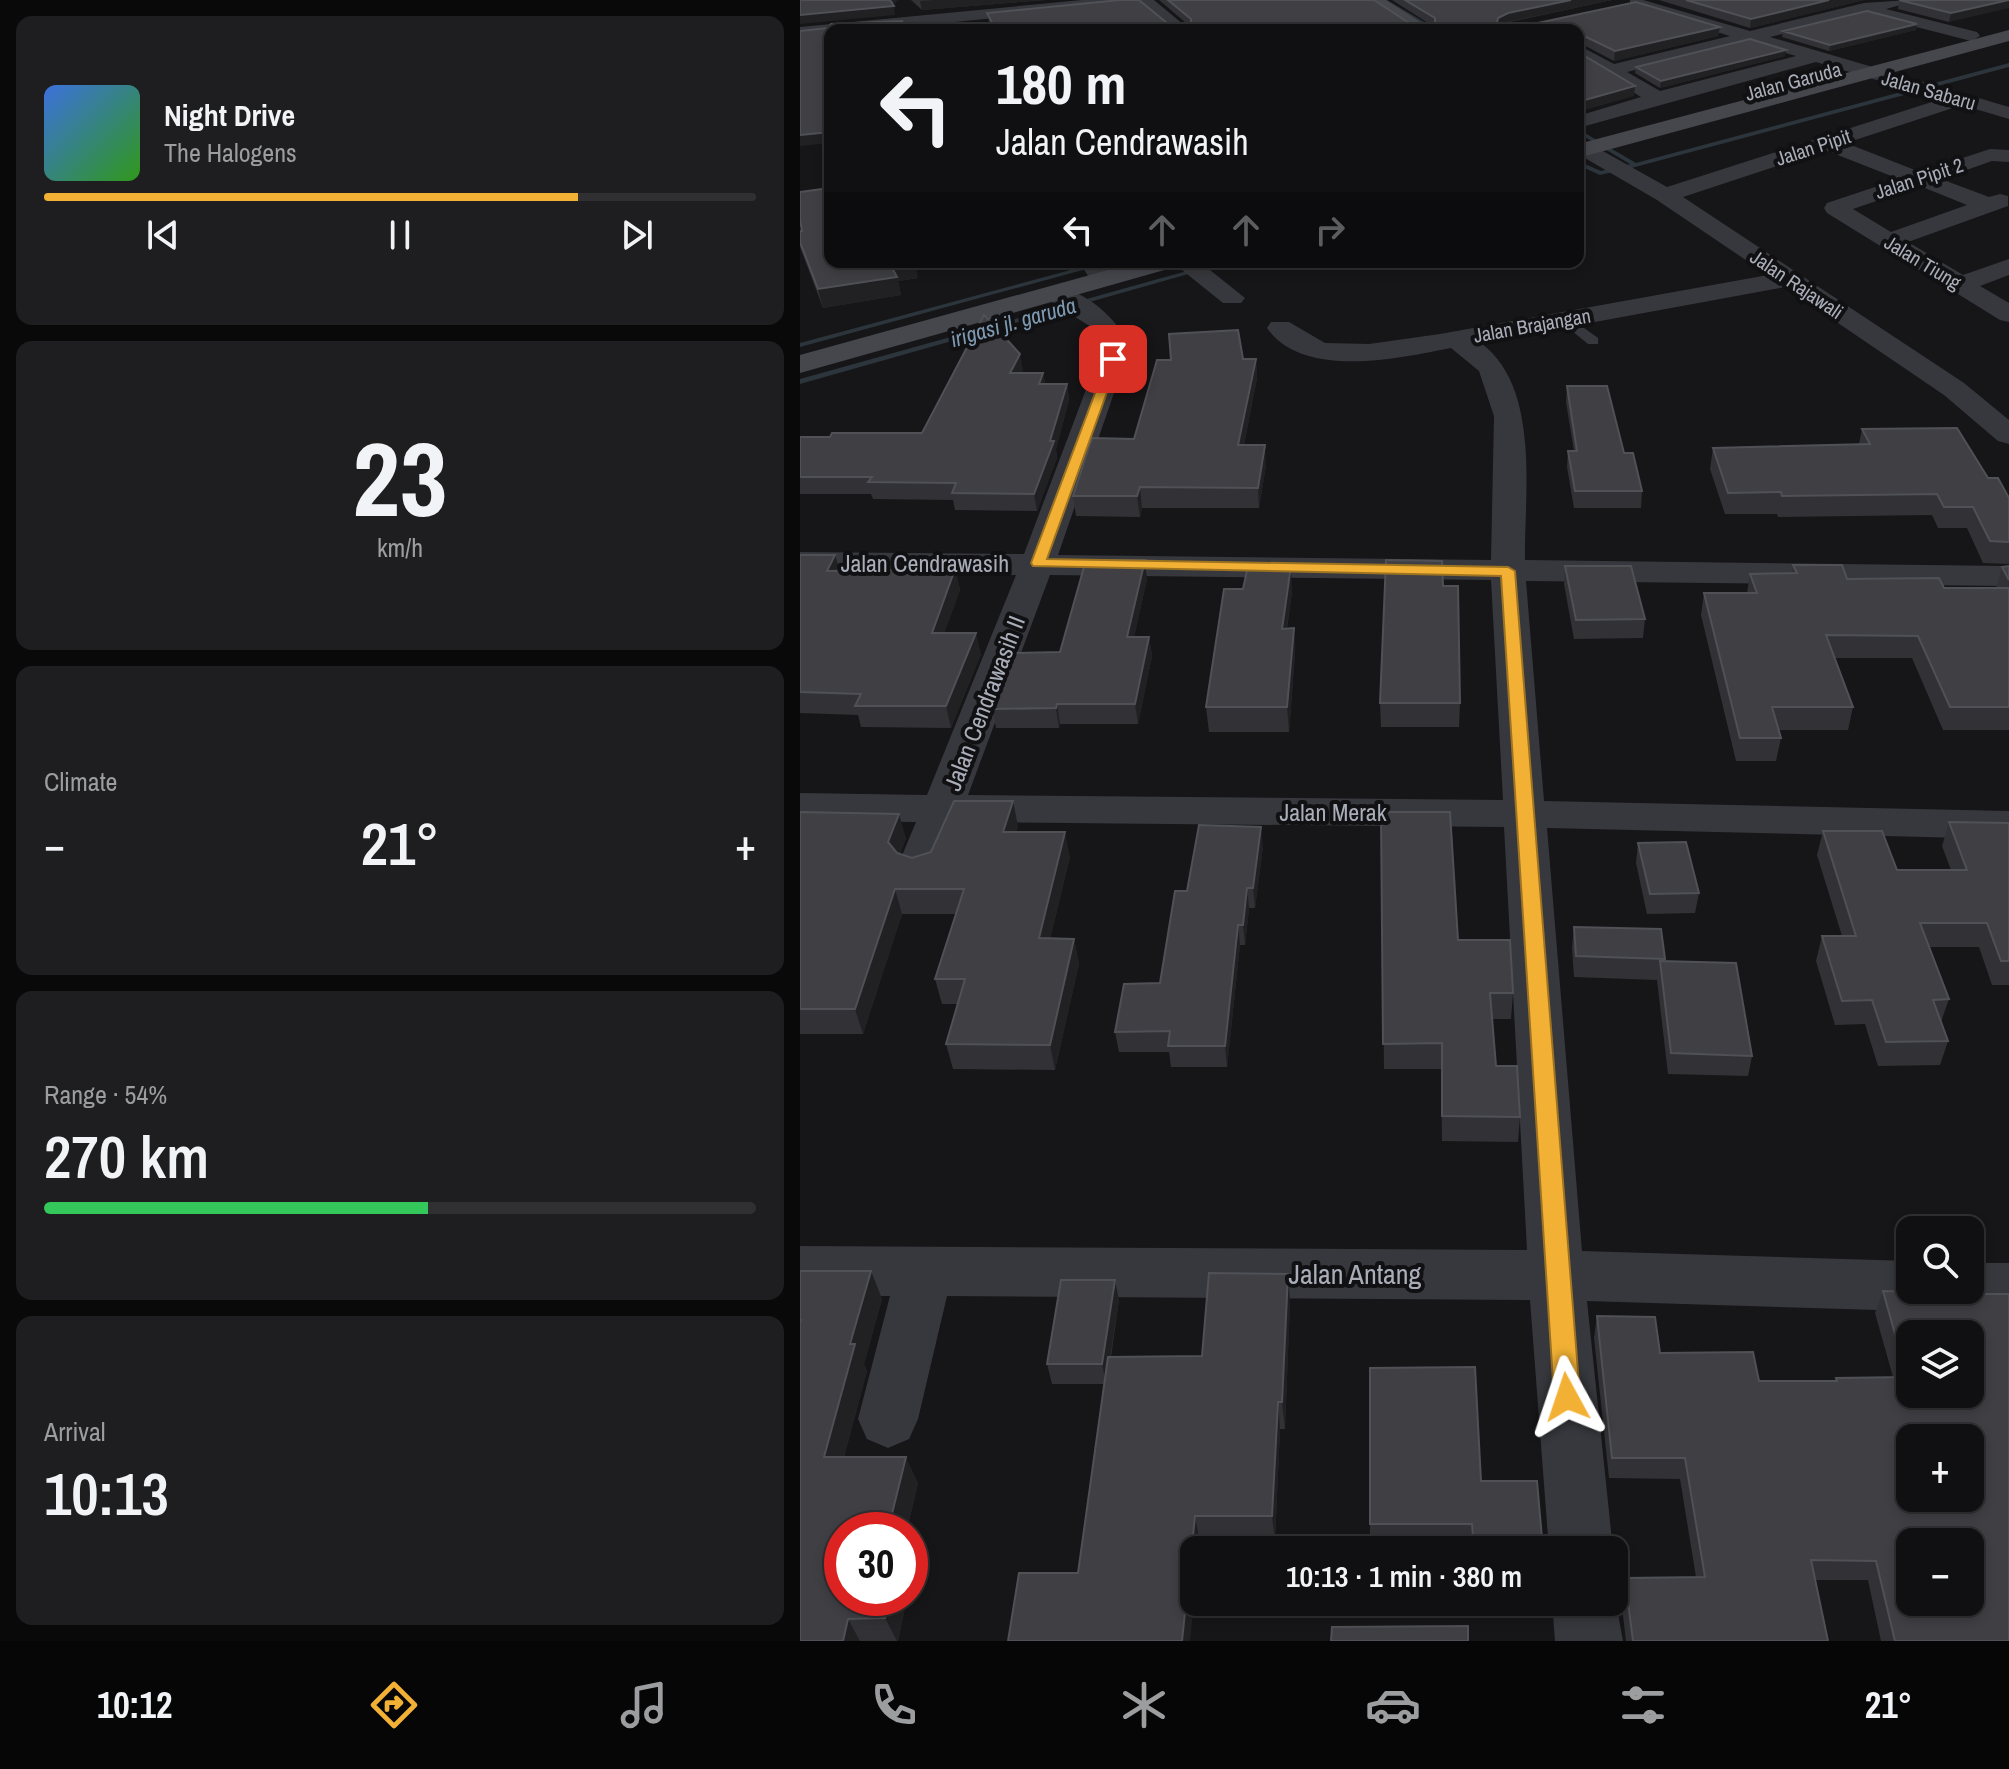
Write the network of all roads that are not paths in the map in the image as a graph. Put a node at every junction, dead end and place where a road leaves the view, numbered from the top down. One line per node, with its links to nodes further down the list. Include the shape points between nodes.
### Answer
1 (1134, 0): 7 (street)
2 (1144, 0): 12 (street)
3 (1374, 0): 13 (main road)
4 (1833, 0): 8 (street)
5 (1901, 0): 8 (street)
6 (1635, 3): 17 (street, Jalan Sabaru)
7 (1016, 6): 11 (street)
8 (1867, 9): 17 (street); 18 (street)
9 (845, 21): 10 (street)
10 (915, 24)
11 (942, 24)
12 (1174, 24)
13 (1414, 24)
14 (824, 26): 15 (street)
15 (800, 32)
16 (2008, 33): 18 (main road, Jalan Garuda); 23 (main road, Jalan Garuda)
17 (1755, 36): 20 (street); 22 (street, Jalan Sabaru)
18 (1971, 36): 23 (main road, Jalan Garuda)
19 (1655, 39): 20 (street)
20 (1693, 50): 24 (street)
21 (1584, 54): 24 (street)
22 (1817, 56): 23 (street, Jalan Sabaru); 25 (street)
23 (1860, 69): 26 (street, Jalan Sabaru); 30 (main road, Jalan Garuda)
24 (1611, 70): 25 (street)
25 (1657, 98): 28 (street)
26 (1961, 99): 27 (street, Jalan Sabaru); 29 (street, Jalan Pipit)
27 (2004, 108)
28 (1584, 120)
29 (1826, 143): 33 (street); 34 (street, Jalan Pipit)
30 (1584, 145)
31 (1584, 148): 34 (street, Jalan Rajawali)
32 (2009, 156): 33 (street, Jalan Pipit 2, via 1990,155)
33 (1917, 179): 35 (street); 36 (street, Jalan Pipit 2, via 1836,206)
34 (1665, 195): 42 (street, Jalan Rajawali)
35 (1998, 202): 37 (street)
36 (1837, 211): 37 (street, Jalan Tiung)
37 (1889, 241): 43 (street, Jalan Tiung)
38 (2009, 266): 43 (street)
39 (1119, 268): 41 (main road)
40 (1195, 268): 44 (street)
41 (1096, 271): 45 (main road); 51 (main road)
42 (1789, 279): 47 (street, Jalan Brajangan); 53 (street, Jalan Rajawali, via 1954,389)
43 (1962, 284): 46 (street, Jalan Tiung)
44 (1232, 298)
45 (1071, 302): 52 (main road); 55 (street, Jalan Cendrawasih II, via 1107,329 1116,347)
46 (2009, 314)
47 (1566, 319): 49 (street, Jalan Brajangan); 50 (lane)
48 (1280, 328): 49 (street, Jalan Brajangan, via 1303,346 1330,352)
49 (1455, 339): 56 (street, via 1492,368 1509,416)
50 (1593, 341)
51 (800, 352)
52 (800, 364)
53 (2009, 435)
54 (800, 562): 55 (street, Jalan Cendrawasih)
55 (1038, 563): 56 (street, Jalan Cendrawasih); 59 (street, Jalan Cendrawasih II)
56 (1508, 571): 57 (street, Jalan Cendrawasih); 60 (street)
57 (2009, 576)
58 (800, 807): 59 (street, Jalan Merak)
59 (943, 809): 60 (street, Jalan Merak); 62 (street, Jalan Cendrawasih II)
60 (1525, 814): 61 (street, Jalan Merak); 65 (street)
61 (2009, 825)
62 (920, 865)
63 (800, 1271): 64 (street, Jalan Antang)
64 (925, 1271): 65 (street, Jalan Antang); 69 (street)
65 (1556, 1275): 66 (street, Jalan Antang); 70 (street)
66 (1896, 1286)
67 (1984, 1288): 68 (street)
68 (2009, 1288)
69 (888, 1419)
70 (1580, 1536)
71 (1586, 1616): 72 (street)
72 (1589, 1641)

